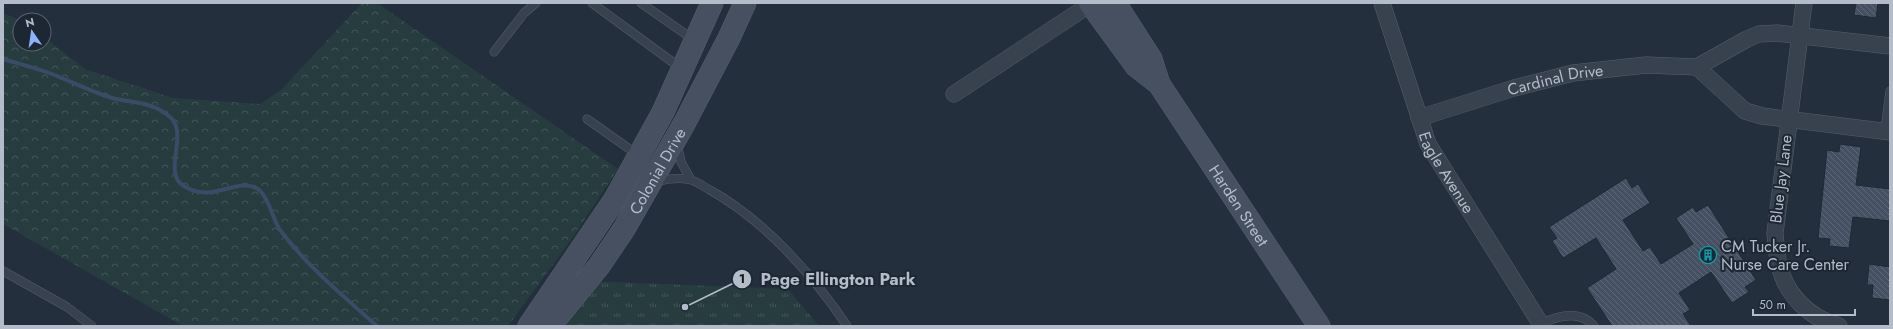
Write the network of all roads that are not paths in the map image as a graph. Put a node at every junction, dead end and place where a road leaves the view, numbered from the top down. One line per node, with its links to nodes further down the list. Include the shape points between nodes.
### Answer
1 (536, 3): 13 (lane, via 524,13)
2 (592, 3): 15 (lane)
3 (641, 3): 11 (lane)
4 (712, 3): 11 (main road, Colonial Drive)
5 (745, 3): 23 (main road, Colonial Drive)
6 (1115, 3): 16 (main road, Harden Street, via 1151,59)
7 (1382, 3): 19 (street, Eagle Avenue)
8 (1804, 3): 10 (street, Blue Jay Lane)
9 (1081, 10): 16 (main road, Harden Street, via 1136,66); 18 (street)
10 (1800, 35): 12 (street); 14 (street, via 1759,34); 21 (street, Blue Jay Lane)
11 (696, 42): 15 (main road, Colonial Drive)
12 (1890, 46)
13 (494, 52)
14 (1697, 66): 19 (street, Cardinal Drive, via 1646,64 1573,73 1514,88); 21 (street, via 1745,111)
15 (683, 69): 24 (main road, Colonial Drive)
16 (1159, 84): 33 (main road, Harden Street)
17 (1890, 91): 22 (lane)
18 (954, 94)
19 (1419, 118): 28 (street, Eagle Avenue, via 1428,144)
20 (587, 119): 24 (lane)
21 (1788, 119): 22 (street); 35 (street, Blue Jay Lane, via 1774,233 1779,265 1790,292 1811,314)
22 (1888, 131)
23 (677, 136): 25 (lane, via 681,162); 26 (main road, Colonial Drive)
24 (638, 156): 30 (main road, Colonial Drive, via 615,199)
25 (691, 180): 26 (lane, via 668,179); 32 (lane, via 731,202 753,220 803,268)
26 (651, 183): 31 (main road, Colonial Drive, via 599,266)
27 (3, 271): 29 (lane, via 67,307)
28 (1541, 325): 34 (lane, via 1563,316 1576,315 1589,320)
29 (92, 326)
30 (529, 326)
31 (550, 326)
32 (847, 326)
33 (1319, 326)
34 (1594, 326)
35 (1839, 326)

